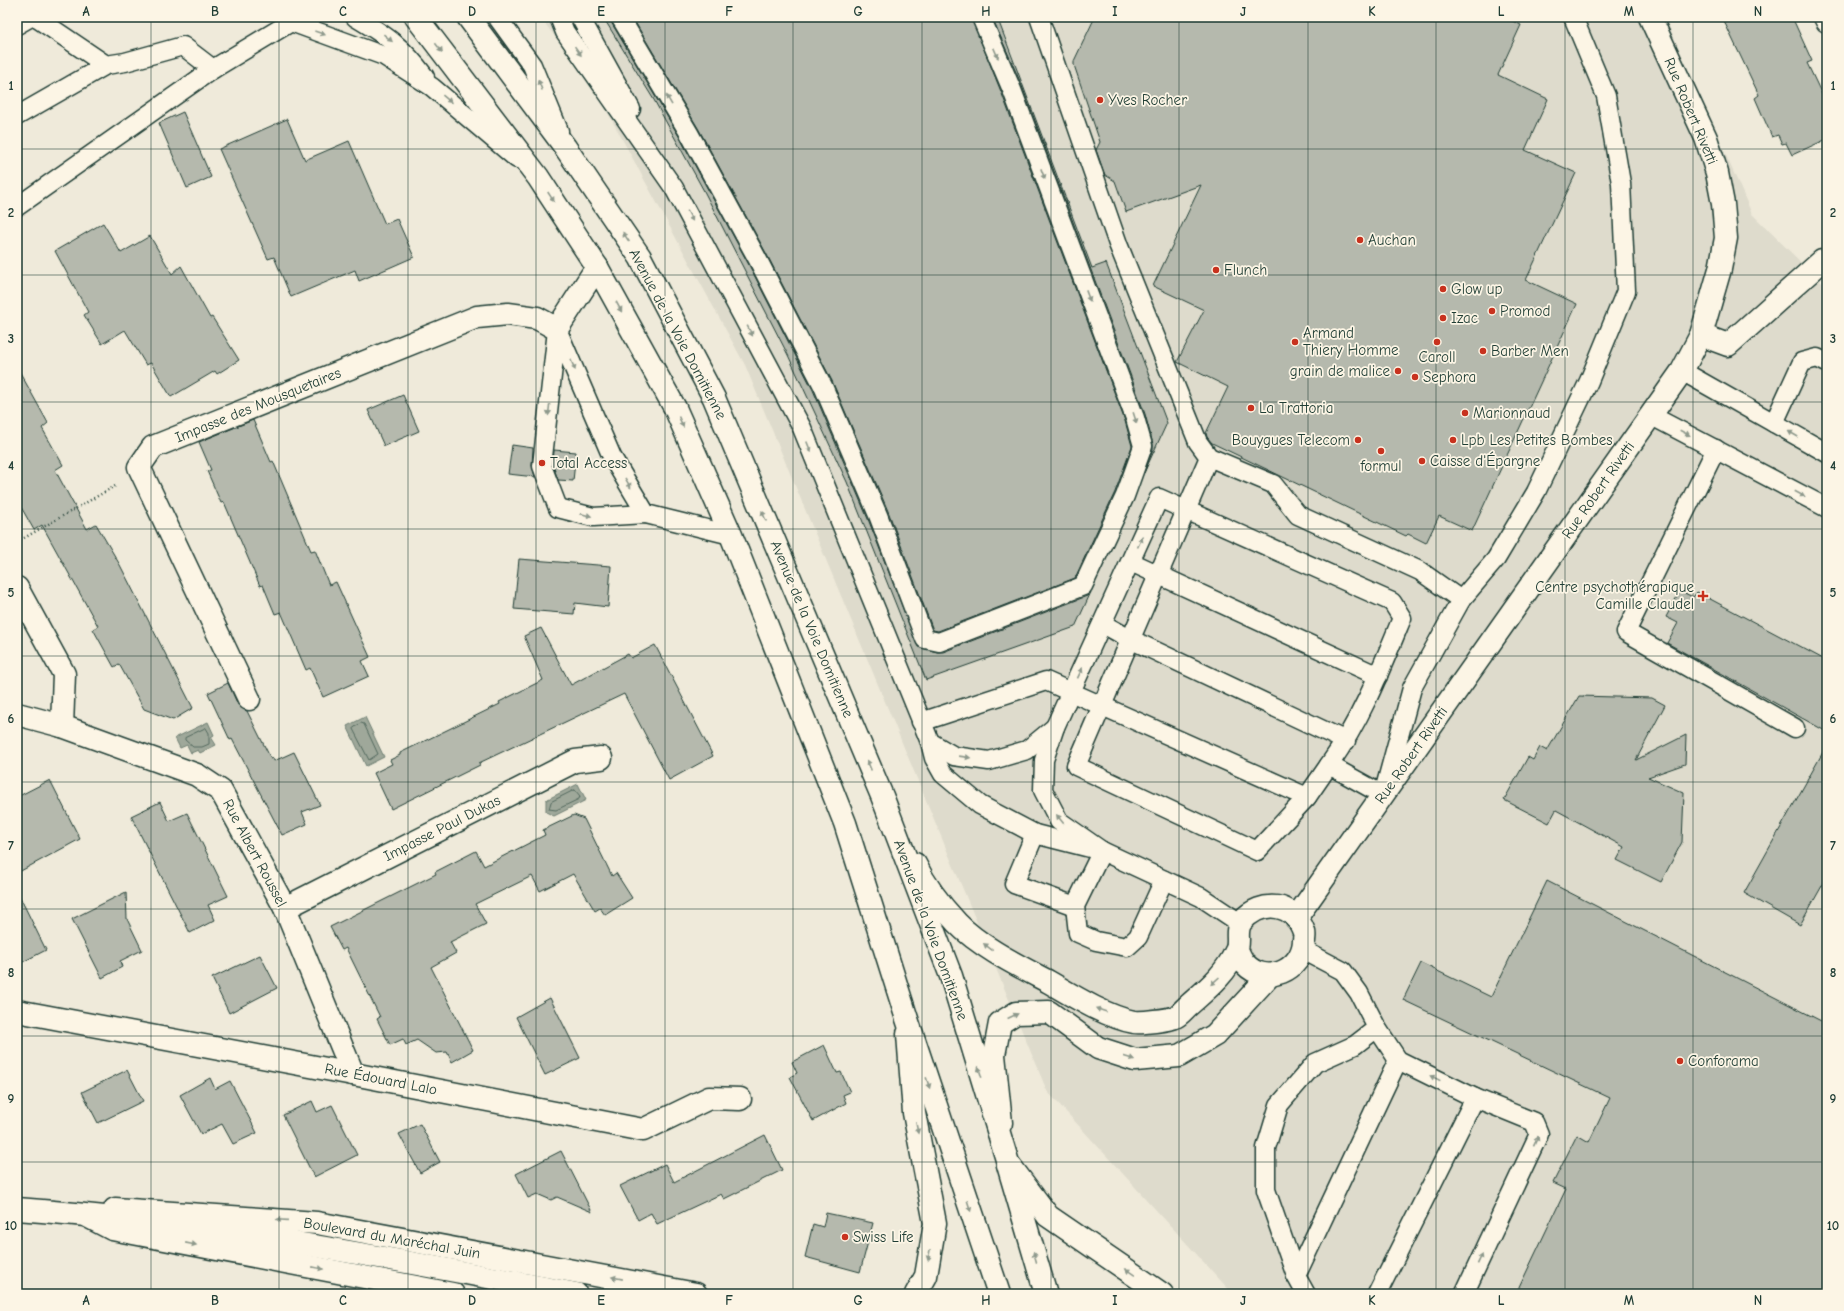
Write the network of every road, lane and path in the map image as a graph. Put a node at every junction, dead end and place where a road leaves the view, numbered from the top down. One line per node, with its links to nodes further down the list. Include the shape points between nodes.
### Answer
1 (31, 17): 17 (lane)
2 (36, 17): 18 (lane)
3 (355, 17): 20 (lane, one-way to 20, via 385,34 410,57)
4 (416, 17): 23 (street, one-way to 23)
5 (468, 17): 22 (street, Avenue de la Voie Domitienne)
6 (497, 17): 22 (lane, one-way to 6, via 532,64)
7 (559, 17): 24 (lane, one-way to 24, via 565,32)
8 (580, 17): 24 (lane)
9 (620, 17): 10 (lane, one-way to 9, via 1012,90 1135,418 1143,446 1125,496 1083,586 939,642 925,639 878,515 820,379 758,258 693,140)
10 (981, 17)
11 (1039, 17): 36 (lane, via 1118,244 1198,442)
12 (1573, 17): 46 (lane, via 1606,96 1621,183 1626,291 1589,381 1536,492 1496,559)
13 (1650, 17): 29 (street, Rue Robert Rivetti, via 1706,138 1723,204 1726,238)
14 (1825, 17): 16 (street)
15 (288, 19): 19 (lane); 20 (lane, one-way to 20, via 384,56)
16 (1827, 20)
17 (17, 25)
18 (106, 65): 19 (lane, via 183,46); 21 (lane)
19 (213, 69): 25 (lane)
20 (432, 87): 23 (lane, one-way to 23)
21 (17, 116)
22 (565, 147): 63 (street, Avenue de la Voie Domitienne, one-way to 22, via 714,398 640,257)
23 (538, 177): 27 (street, one-way to 27)
24 (674, 188): 54 (lane, one-way to 54, via 802,428)
25 (18, 206)
26 (1827, 261): 29 (street, via 1822,261 1728,345)
27 (597, 267): 28 (street); 41 (street, one-way to 41, via 675,408)
28 (557, 329): 37 (street, Impasse des Mousquetaires, via 537,318 508,314 477,317 153,447); 40 (lane, one-way to 40, via 612,457); 40 (lane, one-way to 40, via 542,466 558,508 593,517)
29 (1701, 335): 31 (street, Rue Robert Rivetti)
30 (1827, 363): 33 (lane, via 1817,358 1802,362)
31 (1682, 371): 32 (street, Rue Robert Rivetti); 33 (lane)
32 (1650, 415): 34 (lane, one-way to 34); 62 (street, Rue Robert Rivetti)
33 (1774, 423): 35 (lane, one-way to 33)
34 (1716, 449): 38 (lane, one-way to 38); 57 (lane, via 1626,632)
35 (1827, 453)
36 (1209, 457): 39 (lane); 46 (lane, via 1273,484 1298,515 1420,571)
37 (140, 467): 42 (path, via 118,484); 51 (street)
38 (1827, 508)
39 (1186, 510): 43 (lane, one-way to 39, via 1159,498); 44 (lane); 49 (lane, via 1392,602 1402,618)
40 (646, 514): 41 (lane)
41 (731, 535): 76 (street, via 845,823)
42 (17, 542)
43 (1131, 562): 44 (lane); 47 (lane)
44 (1158, 576): 48 (lane); 49 (lane)
45 (17, 588): 55 (street, via 64,674)
46 (1461, 600): 62 (lane, via 1412,688)
47 (1103, 624): 48 (lane); 50 (lane, one-way to 47)
48 (1130, 639): 52 (lane); 58 (lane)
49 (1378, 676): 58 (lane)
50 (1072, 691): 52 (lane); 54 (lane, via 1046,681); 56 (lane)
51 (250, 699)
52 (1103, 704): 64 (lane); 64 (lane, via 1076,766 1257,851)
53 (17, 714): 55 (street, Rue Albert Roussel)
54 (921, 722): 59 (lane)
55 (62, 726): 69 (street, Rue Albert Roussel, via 197,775 221,791)
56 (1055, 727): 59 (lane, one-way to 56, via 954,756 989,761 1027,750); 66 (lane, one-way to 56, via 1060,821 1043,790 1044,760)
57 (1795, 728)
58 (1346, 741): 61 (lane)
59 (930, 742): 65 (lane, via 934,758 943,774 980,805)
60 (601, 758): 69 (street, Impasse Paul Dukas, via 575,761)
61 (1329, 765): 62 (lane); 64 (lane)
62 (1383, 795): 70 (street, Rue Robert Rivetti)
63 (882, 796): 72 (street, one-way to 63, via 1221,977 1175,1017 1135,1022 1096,1008 995,952 957,923 924,883); 82 (street, Avenue de la Voie Domitienne, one-way to 63, via 951,976)
64 (1307, 796)
65 (1035, 834): 66 (lane); 68 (lane, via 1014,884)
66 (1102, 851): 67 (lane); 68 (lane)
67 (1164, 880): 68 (lane, via 1138,937 1127,947 1096,941 1078,933); 71 (lane, via 1201,897)
68 (1075, 906)
69 (285, 908): 79 (street, Rue Albert Roussel)
70 (1296, 918): 71 (street, via 1283,908 1267,906 1252,911); 73 (street, via 1304,933)
71 (1240, 923): 72 (street)
72 (1237, 950): 74 (street, via 1244,963 1256,972)
73 (1304, 950): 74 (street, via 1291,968); 77 (lane, via 1343,971 1360,993)
74 (1270, 975): 82 (street, one-way to 74, via 994,1055 1000,1023 1016,1013 1049,1012 1098,1048 1136,1060 1179,1056 1215,1035)
75 (17, 1011): 79 (street, Rue Édouard Lalo)
76 (907, 1019): 89 (street, one-way to 89, via 914,1113 935,1223 926,1276); 90 (street, one-way to 90)
77 (1377, 1028): 78 (lane); 85 (lane, via 1355,1046 1314,1063 1279,1105 1266,1148 1266,1190)
78 (1398, 1060): 80 (lane, one-way to 78); 85 (lane)
79 (353, 1074): 81 (street, Rue Édouard Lalo, via 643,1130 709,1098)
80 (1475, 1098): 94 (lane); 95 (lane, one-way to 80, via 1539,1134 1534,1122)
81 (740, 1099)
82 (1005, 1153): 91 (street, Avenue de la Voie Domitienne, one-way to 82); 92 (street, one-way to 82, via 1048,1216)
83 (17, 1209): 84 (street, Boulevard du Maréchal Juin)
84 (86, 1215): 86 (street, Boulevard du Maréchal Juin, one-way to 86, via 112,1229); 87 (street, Boulevard du Maréchal Juin, via 297,1242); 88 (street, Boulevard du Maréchal Juin, one-way to 84, via 317,1223 116,1208)
85 (1296, 1276): 93 (lane)
86 (453, 1294)
87 (576, 1294)
88 (696, 1294)
89 (916, 1294)
90 (999, 1294)
91 (1046, 1294)
92 (1162, 1294)
93 (1306, 1294)
94 (1377, 1294)
95 (1464, 1294)

